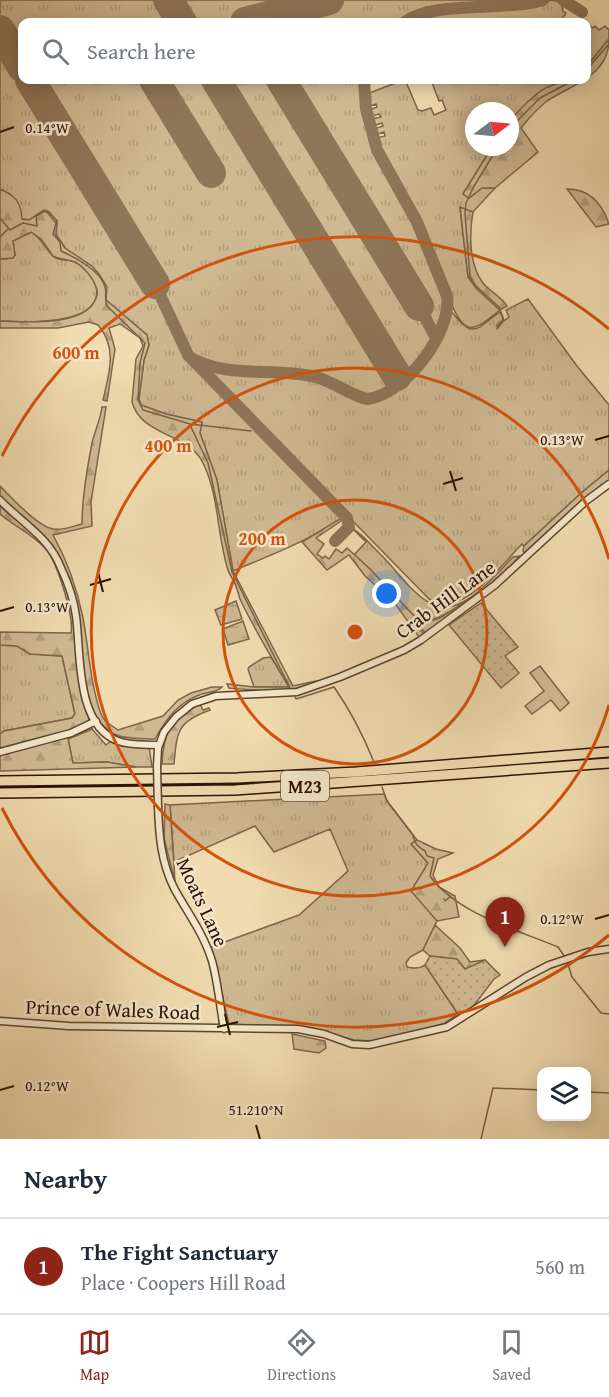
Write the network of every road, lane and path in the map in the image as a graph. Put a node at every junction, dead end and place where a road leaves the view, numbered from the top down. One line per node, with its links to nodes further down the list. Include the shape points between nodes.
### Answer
1 (609, 484): 4 (street, Crab Hill Lane, via 495,585 413,645 295,693 202,699 174,720)
2 (0, 500): 3 (street, via 47,543 62,569 76,616 84,690)
3 (96, 721): 4 (street, via 118,741); 5 (street)
4 (158, 748): 12 (street, Moats Lane, bridge, via 159,838 175,888 212,961)
5 (0, 752)
6 (609, 752): 8 (highway, M23, via 237,778)
7 (609, 763): 9 (highway, M23, via 235,790)
8 (0, 781)
9 (0, 793)
10 (609, 949): 12 (street, Prince of Wales Road, via 571,957 526,977 447,1027 369,1045 298,1029)
11 (0, 1021): 12 (street, Prince of Wales Road)
12 (225, 1029)

